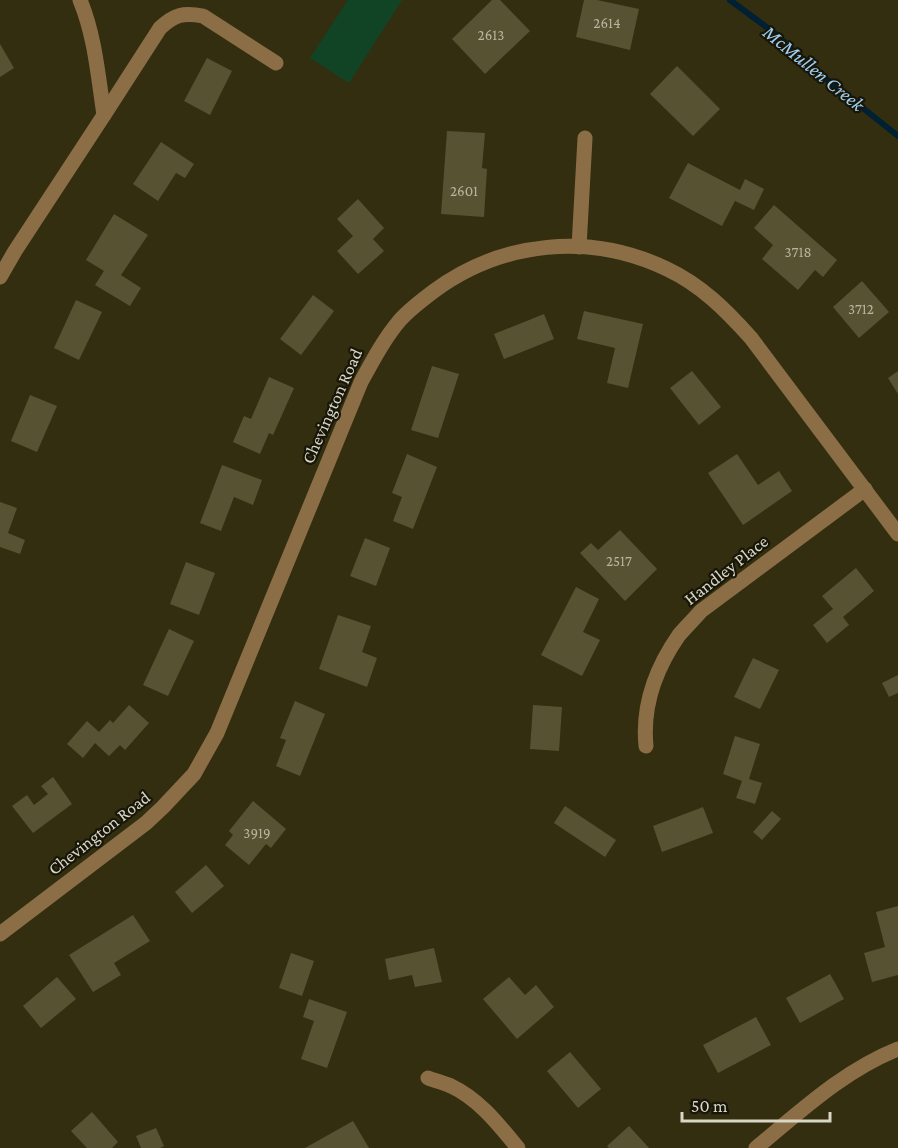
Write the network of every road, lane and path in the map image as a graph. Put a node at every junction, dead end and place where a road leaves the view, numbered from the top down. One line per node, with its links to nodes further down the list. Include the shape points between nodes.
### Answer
1 (80, 0): 3 (street, via 91,33)
2 (276, 63): 3 (street, via 202,16 176,16 160,28)
3 (104, 115): 6 (street)
4 (585, 138): 5 (street)
5 (579, 247): 7 (street, Chevington Road, via 634,256 668,269 700,288 751,338); 10 (street, Chevington Road, via 536,248 480,264 448,280 401,320 378,349 361,382 217,733 194,774 147,823)
6 (0, 277)
7 (865, 489): 8 (street, Chevington Road); 9 (street, Handley Place, via 702,611 680,634 656,675 648,703)
8 (898, 534)
9 (646, 746)
10 (0, 934)
11 (898, 1049): 14 (street, via 826,1089)
12 (428, 1078): 13 (street, via 452,1086 472,1099)
13 (518, 1148)
14 (756, 1148)

